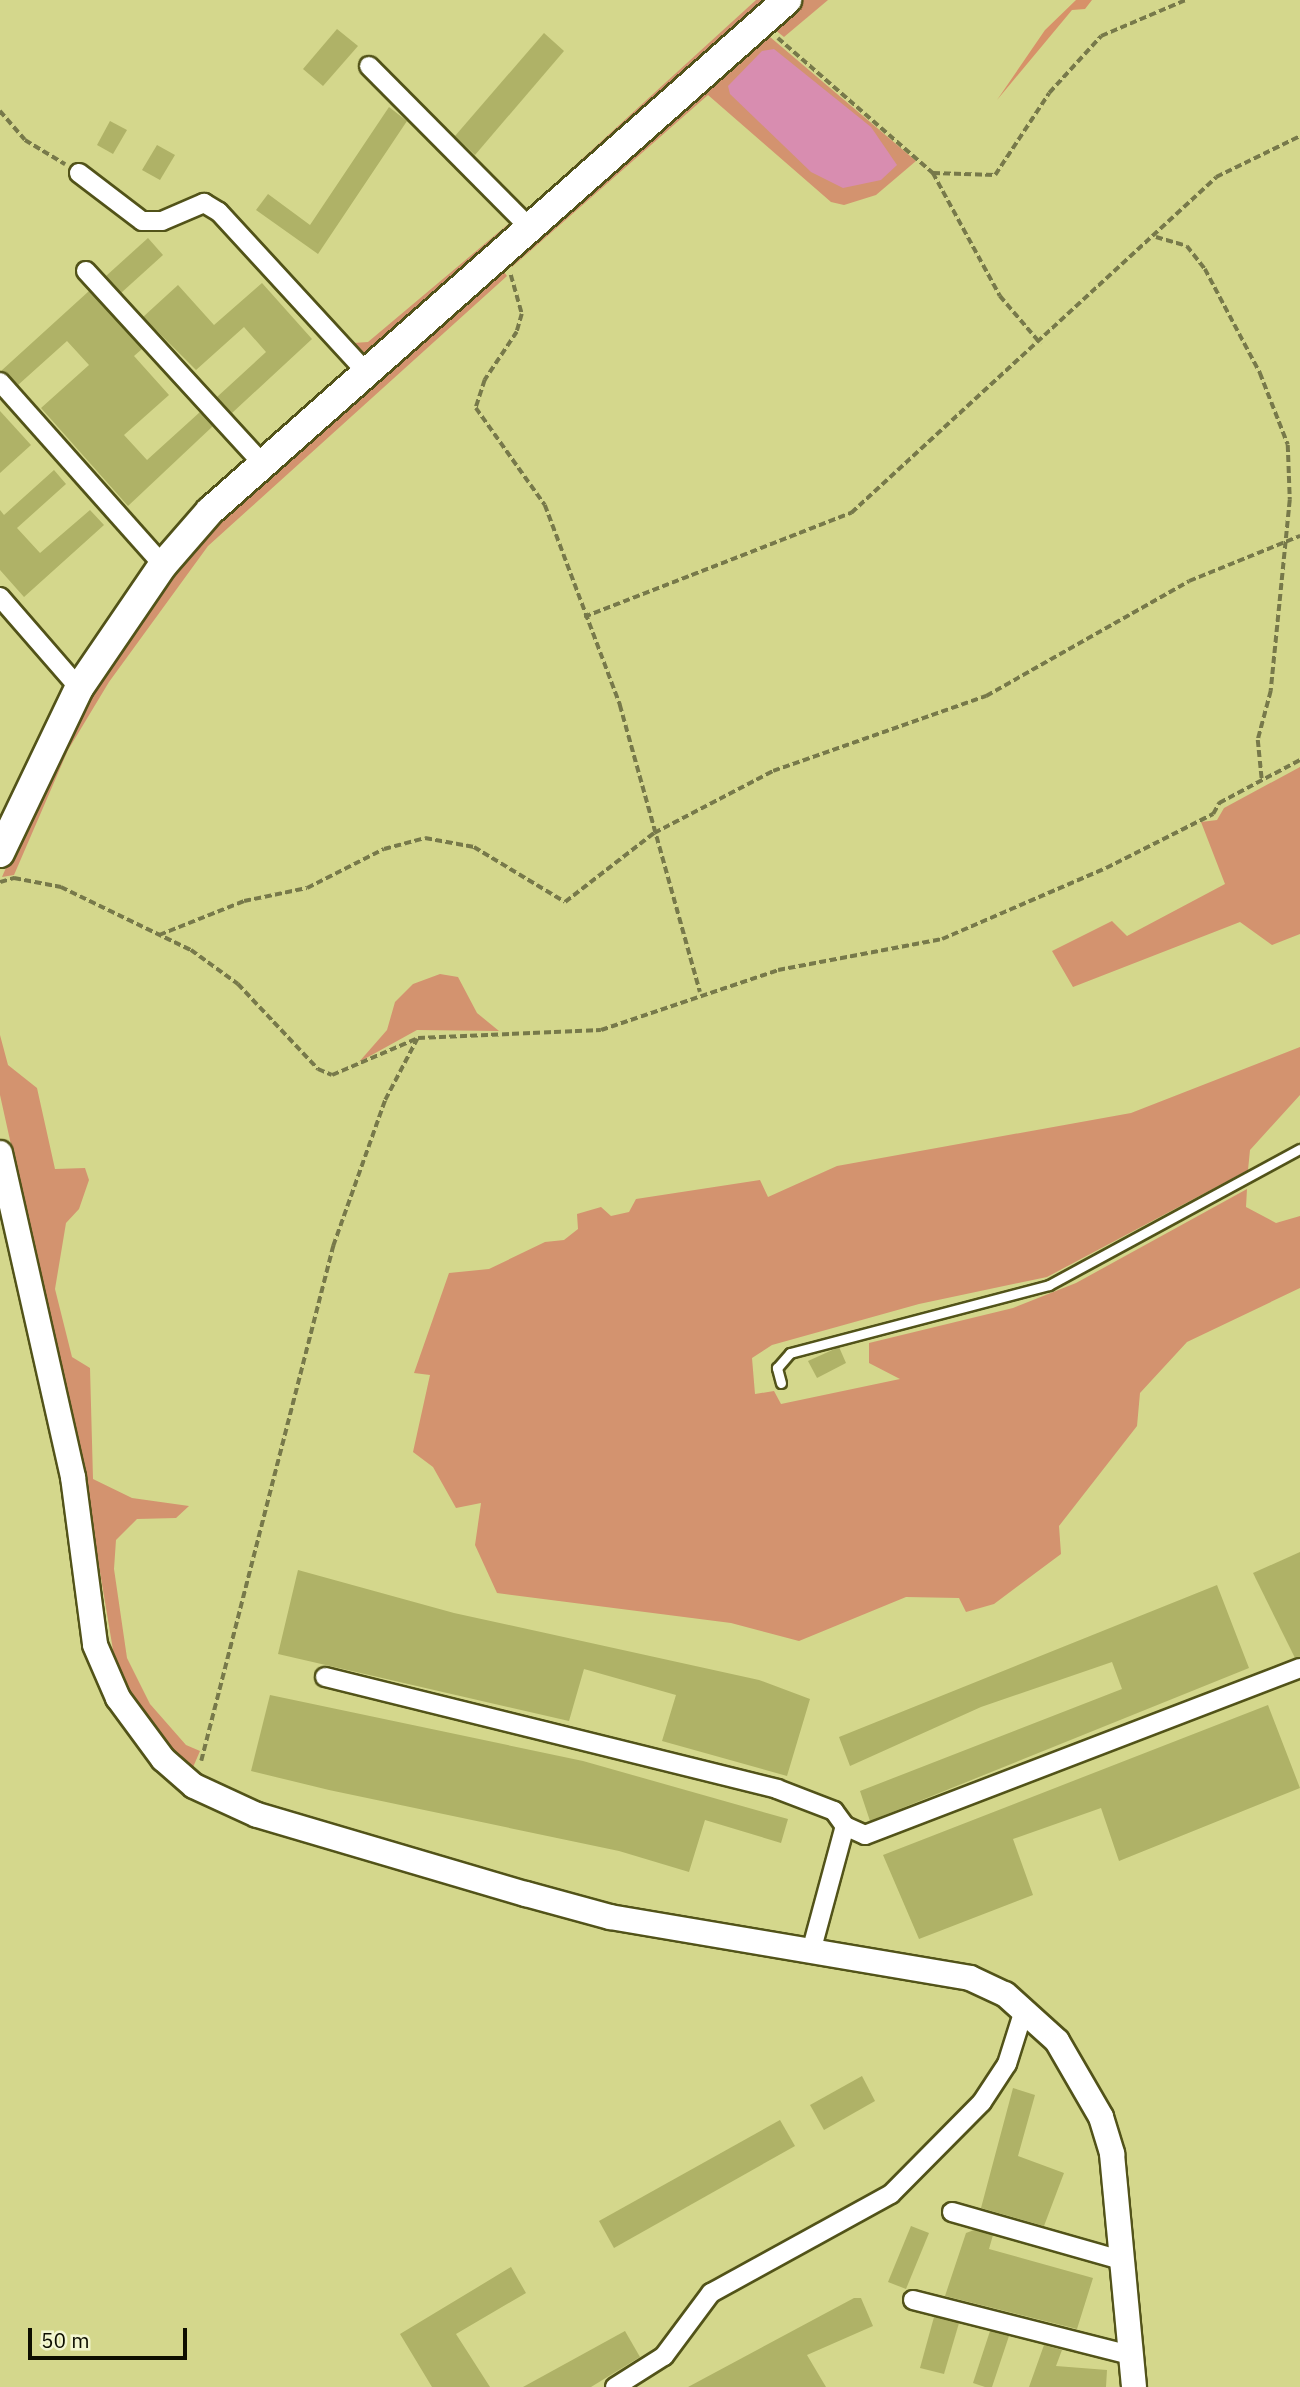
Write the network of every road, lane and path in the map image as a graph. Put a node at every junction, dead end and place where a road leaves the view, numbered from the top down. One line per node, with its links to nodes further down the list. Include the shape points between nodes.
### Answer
1 (787, 0): 3 (main road)
2 (1186, 0): 8 (path, via 1101,37 1049,93 995,175)
3 (760, 24): 8 (path); 9 (main road)
4 (369, 66): 9 (street)
5 (0, 111): 7 (path, via 26,140)
6 (1300, 136): 10 (path, via 1216,177)
7 (79, 173): 14 (street, via 142,221 163,221 204,203 219,212)
8 (933, 173): 13 (path, via 1000,296)
9 (530, 228): 11 (main road)
10 (1156, 237): 13 (path); 18 (path, via 1187,246 1205,269 1281,422 1291,464)
11 (497, 257): 14 (main road); 21 (path, via 514,279 522,314 477,394 476,408 545,505)
12 (86, 271): 16 (street)
13 (1041, 344): 21 (path, via 851,513)
14 (365, 371): 16 (main road)
15 (0, 382): 19 (street)
16 (263, 464): 19 (main road)
17 (1300, 536): 18 (path)
18 (1282, 543): 24 (path, via 1271,691 1258,740); 25 (path, via 1189,581 986,695 773,772)
19 (163, 565): 22 (main road)
20 (0, 597): 22 (street)
21 (584, 617): 25 (path, via 620,705)
22 (79, 688): 26 (main road)
23 (1300, 760): 24 (path)
24 (1262, 780): 29 (path, via 1219,803 1213,814 990,922 885,953 818,961)
25 (654, 834): 28 (path, via 565,902 474,847 425,838 384,849 307,888 244,901); 29 (path)
26 (0, 852)
27 (0, 883): 28 (path, via 15,878 61,887)
28 (159, 935): 30 (path, via 238,984 318,1069 348,1071)
29 (700, 992): 30 (path, via 601,1030)
30 (418, 1038): 36 (path, via 381,1111 332,1246)
31 (1300, 1149): 33 (lane, via 1049,1285 790,1353 777,1367)
32 (0, 1153): 36 (street, via 73,1477 95,1645 138,1727)
33 (781, 1383)
34 (1300, 1668): 37 (street, via 895,1829 865,1835)
35 (325, 1676): 37 (street, via 776,1789 834,1811)
36 (194, 1786): 38 (street, via 257,1815 610,1917)
37 (845, 1826): 38 (street)
38 (812, 1948): 39 (street, via 970,1978)
39 (1024, 2010): 41 (street, via 1071,2061 1101,2117 1112,2154); 44 (street, via 1007,2064 982,2102 891,2194 711,2293 664,2356)
40 (952, 2212): 41 (street)
41 (1121, 2260): 43 (street)
42 (913, 2300): 43 (street)
43 (1130, 2355): 45 (street)
44 (615, 2387)
45 (1134, 2387)

